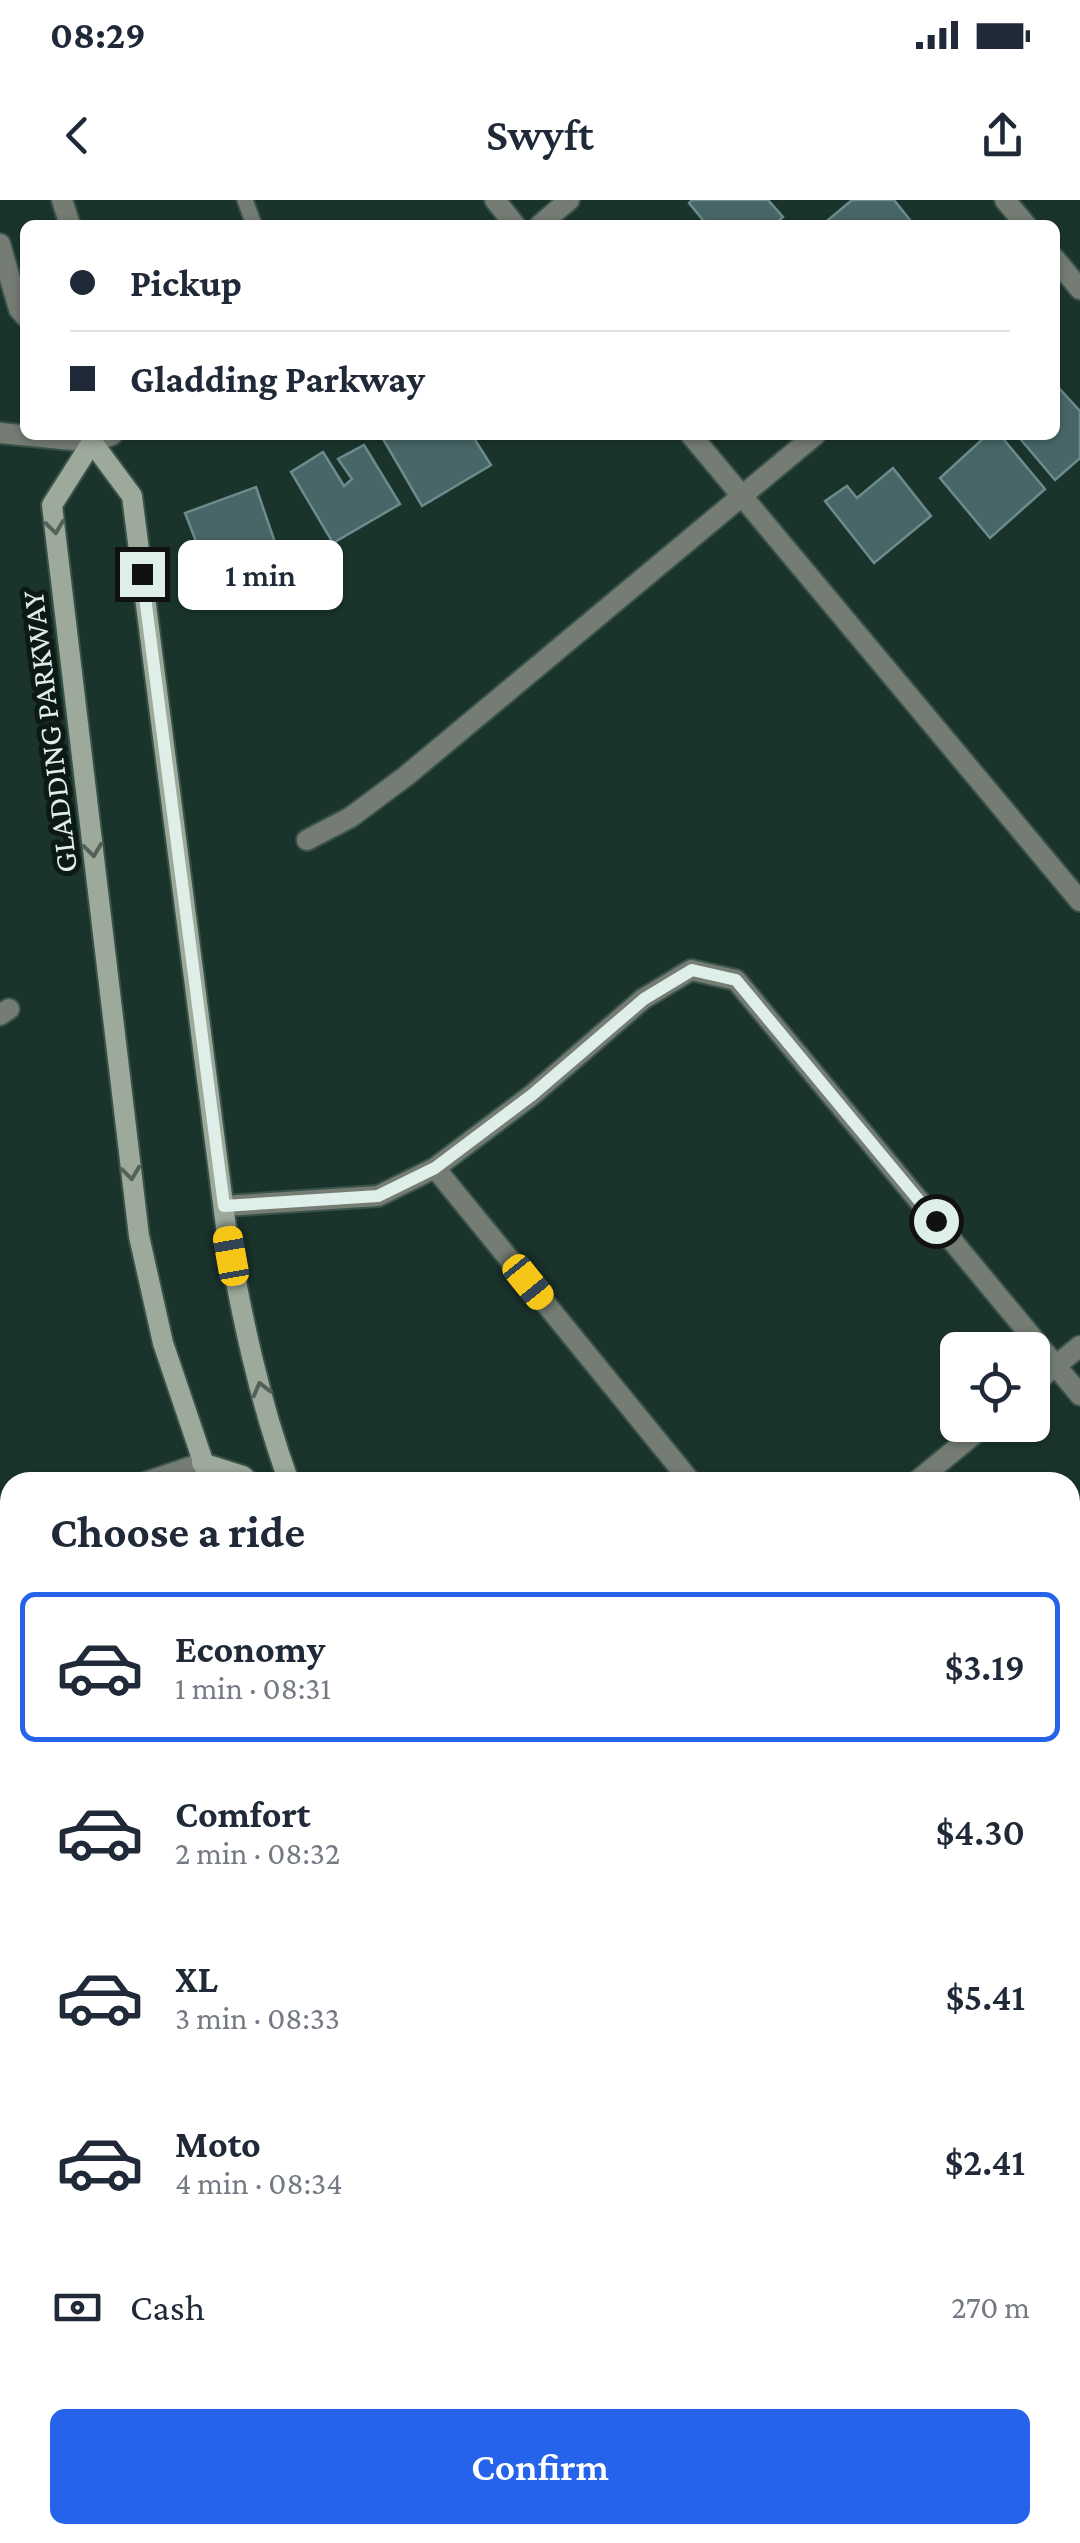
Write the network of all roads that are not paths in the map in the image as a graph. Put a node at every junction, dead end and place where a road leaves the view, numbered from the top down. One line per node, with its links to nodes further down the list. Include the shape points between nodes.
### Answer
1 (495, 200): 4 (street)
2 (569, 200): 5 (street)
3 (1005, 200): 6 (street)
4 (511, 220)
5 (546, 220)
6 (1022, 220)
7 (0, 244): 10 (street)
8 (1060, 265): 9 (street)
9 (1080, 289)
10 (20, 310)
11 (96, 440): 25 (street, GLADDING PARKWAY, one-way to 25, via 52,505 139,1236 163,1343)
12 (100, 440): 19 (street, via 132,496)
13 (694, 440): 15 (street)
14 (808, 440): 15 (street)
15 (741, 495): 16 (street, via 406,776); 17 (street)
16 (307, 840)
17 (1080, 901)
18 (435, 1168): 19 (street, via 378,1196); 21 (street, via 644,999 692,970 736,980); 27 (street)
19 (224, 1206): 26 (street, one-way to 19, via 242,1314)
20 (1080, 1346): 21 (street)
21 (1056, 1366): 22 (street); 23 (street)
22 (1050, 1371)
23 (1080, 1395)
24 (964, 1442): 28 (street)
25 (206, 1472)
26 (285, 1472)
27 (682, 1472)
28 (928, 1472)

